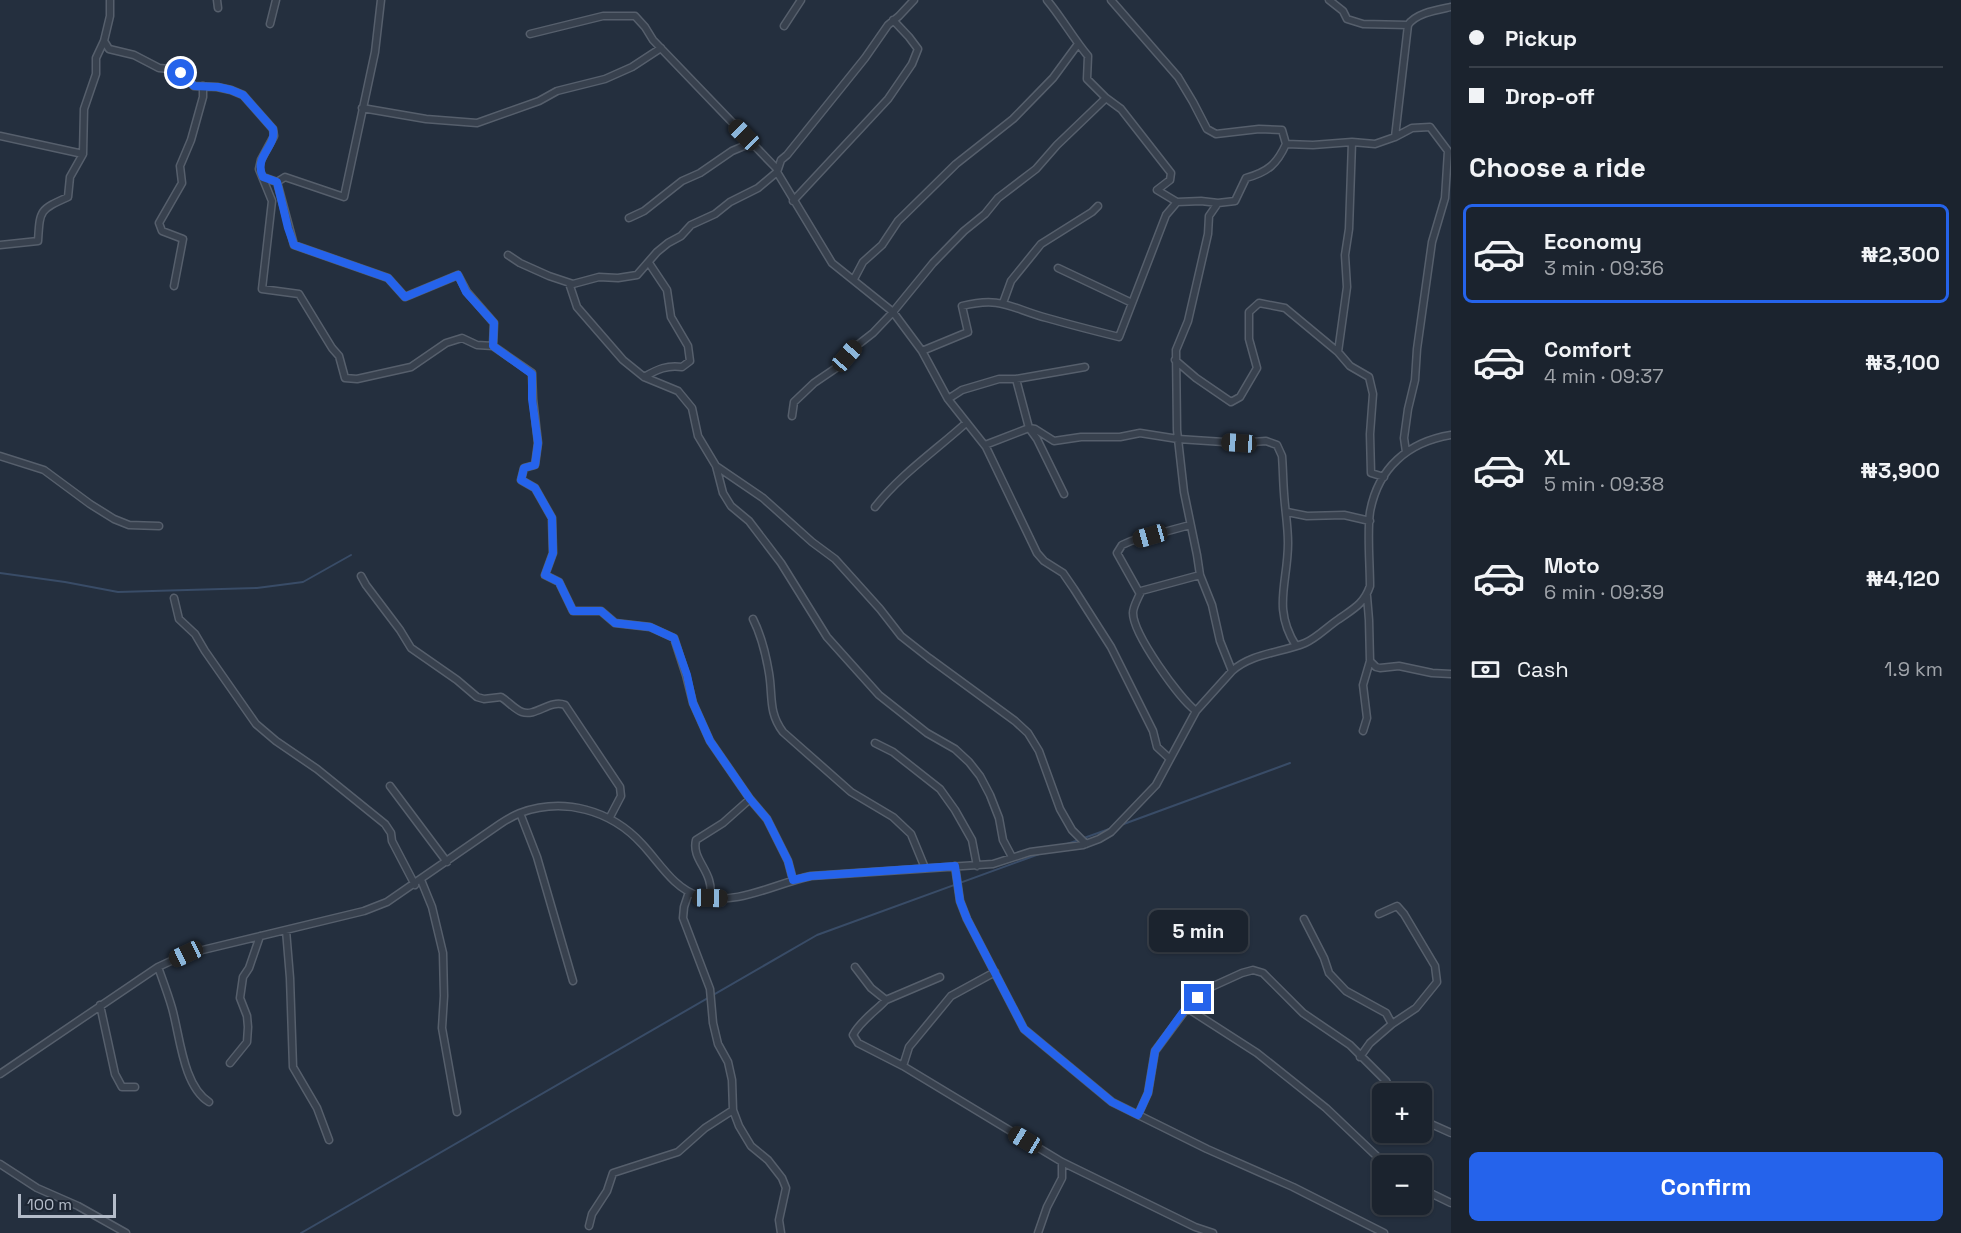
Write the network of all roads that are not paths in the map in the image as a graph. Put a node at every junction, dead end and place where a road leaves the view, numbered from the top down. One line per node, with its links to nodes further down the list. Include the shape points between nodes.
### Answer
1 (110, 0): 17 (street, via 111,15)
2 (217, 0): 11 (street)
3 (276, 0): 13 (street)
4 (381, 0): 22 (street, via 375,52)
5 (801, 0): 15 (street)
6 (914, 0): 12 (street)
7 (1047, 0): 18 (street)
8 (1111, 0): 27 (street, via 1178,77 1207,129 1216,134 1282,130)
9 (1329, 0): 14 (street, via 1343,11 1347,20 1370,25)
10 (1451, 7): 14 (street, via 1425,14)
11 (218, 8)
12 (893, 20): 30 (street, via 781,160); 33 (street, via 918,50 912,64 888,99)
13 (270, 24)
14 (1408, 25): 24 (street)
15 (784, 26)
16 (530, 34): 19 (street, via 603,16 635,16)
17 (104, 41): 20 (street, via 110,50 181,73 194,86); 29 (street, via 84,109)
18 (1078, 44): 21 (street, via 1088,56 1087,79); 42 (street, via 1053,78 1013,119 956,164 898,221 882,245 863,262)
19 (661, 48): 22 (street, via 605,80 557,92 477,123); 25 (street)
20 (203, 86): 31 (street, via 243,95 273,129 274,136 259,169); 44 (street, via 191,140 180,166 182,183 159,223 162,231 183,239)
21 (1106, 98): 34 (street, via 1121,109 1170,173 1170,180 1157,190); 47 (street, via 1036,169 963,231)
22 (362, 108): 32 (street, via 344,197 285,177)
23 (0, 136): 29 (street)
24 (1395, 137): 26 (street, via 1375,144); 28 (street, via 1412,128 1430,127)
25 (751, 142): 30 (street); 37 (street, via 682,181)
26 (1352, 142): 27 (street); 50 (street, via 1345,255 1347,287)
27 (1286, 144): 35 (street, via 1278,161 1264,173 1246,178 1235,201)
28 (1450, 151): 62 (street, via 1445,198 1425,285 1415,380 1404,438)
29 (82, 154): 38 (street, via 70,177 68,197 49,205 40,215 39,241)
30 (777, 171): 33 (street); 40 (street, via 758,188 691,225)
31 (263, 177): 32 (street); 48 (street, via 272,201 262,289 298,294 339,356 345,378 411,367 446,343 462,338 477,345)
32 (277, 182): 48 (street, via 294,245 388,278 405,297 458,275 466,292 494,323)
33 (793, 201): 42 (street, via 832,263)
34 (1177, 202): 35 (street); 46 (street, via 1166,215)
35 (1218, 203): 51 (street, via 1209,216 1188,321)
36 (1098, 206): 45 (street, via 1041,244 1011,281)
37 (629, 218)
38 (0, 245)
39 (508, 255): 43 (street)
40 (649, 262): 43 (street, via 637,275); 53 (street, via 666,290 671,317 688,346 690,361 682,367 669,365)
41 (1058, 268): 46 (street)
42 (854, 279): 47 (street)
43 (569, 283): 53 (street, via 577,307 623,360)
44 (174, 286)
45 (1003, 303): 46 (street, via 1119,337); 49 (street, via 980,301 962,306 968,332)
46 (1132, 303)
47 (893, 312): 49 (street); 56 (street, via 839,366 794,402)
48 (493, 346): 87 (street, via 532,374 538,443 535,465 524,468 521,480 535,488 552,518 553,553 545,575 559,582 573,611 601,611 615,623 650,627 674,638 693,703 710,741)
49 (922, 351): 55 (street)
50 (1338, 352): 51 (street, via 1285,308 1259,303 1249,312 1249,339 1257,368 1240,397 1231,402); 65 (street, via 1350,366 1369,377 1373,394 1371,473)
51 (1175, 360): 60 (street)
52 (1085, 367): 54 (street)
53 (644, 377): 64 (street, via 678,391 692,408 698,436)
54 (1016, 379): 55 (street, via 982,383); 58 (street)
55 (948, 399): 57 (street)
56 (792, 416)
57 (966, 423): 61 (street); 67 (street, via 920,460)
58 (1029, 428): 60 (street, via 1054,441 1140,433); 61 (street); 66 (street)
59 (1451, 435): 62 (street, via 1429,440)
60 (1178, 438): 68 (street, via 1266,441 1277,445 1282,456); 70 (street)
61 (985, 445): 85 (street, via 1037,553 1063,573 1074,589 1111,647 1159,749)
62 (1406, 452): 65 (street)
63 (0, 456): 71 (street, via 44,470 114,519 129,525)
64 (716, 466): 90 (street, via 763,498 835,559 901,636 1028,733 1039,751 1060,809); 91 (street, via 731,506 750,521 781,563 827,637 879,695 927,733 955,749 980,776)
65 (1384, 477): 69 (street, via 1375,493)
66 (1064, 494)
67 (875, 507)
68 (1287, 512): 69 (street, via 1344,515); 78 (street, via 1282,597 1284,617)
69 (1370, 521): 75 (street)
70 (1191, 525): 72 (street); 74 (street, via 1122,545 1118,553)
71 (159, 526)
72 (1200, 575): 74 (street); 80 (street)
73 (361, 576): 89 (street, via 411,648 477,697 501,698 527,713 557,703 565,705 620,787 621,796)
74 (1140, 594): 82 (street, via 1133,612 1138,628 1168,679)
75 (1367, 596): 78 (street, via 1308,642); 79 (street)
76 (174, 598): 98 (street, via 179,619 195,634 256,724 385,824)
77 (753, 619): 95 (street, via 769,674 776,723 844,786 905,828)
78 (1296, 646): 80 (street, via 1259,656)
79 (1370, 661): 81 (street, via 1380,668 1399,666); 83 (street, via 1364,685 1367,718)
80 (1232, 671): 82 (street)
81 (1451, 674)
82 (1196, 711): 85 (street)
83 (1363, 731)
84 (875, 743): 94 (street, via 893,752 940,789 972,840)
85 (1170, 759): 90 (street, via 1156,785 1111,831)
86 (390, 786): 92 (street)
87 (750, 799): 97 (street, via 770,826); 100 (street, via 696,840 695,854 712,886)
88 (520, 813): 89 (street, via 563,806); 92 (street); 109 (street)
89 (610, 817): 99 (street)
90 (1086, 844): 91 (street)
91 (1012, 858): 94 (street)
92 (447, 862): 96 (street)
93 (955, 866): 94 (street); 95 (street); 107 (street, via 960,901)
94 (977, 866)
95 (926, 868): 97 (street)
96 (421, 880): 98 (street); 122 (street, via 443,953 442,1028)
97 (793, 880): 100 (street, via 742,897)
98 (415, 885): 103 (street, via 387,902)
99 (689, 891): 100 (street); 121 (street, via 683,918 710,989 712,1023 732,1080)
100 (710, 898)
101 (1379, 914): 113 (street, via 1398,907 1436,972 1436,985 1416,1008)
102 (1304, 920): 113 (street, via 1329,973 1346,991 1386,1013)
103 (286, 930): 104 (street); 126 (street, via 293,1067 317,1108)
104 (260, 936): 105 (street, via 186,954); 115 (street, via 243,977 240,998 247,1016 246,1042)
105 (158, 967): 111 (street); 120 (street, via 187,1067 200,1096)
106 (855, 967): 110 (street)
107 (995, 972): 116 (street, via 951,996 909,1047); 123 (street, via 1024,1029 1112,1102)
108 (940, 977): 110 (street)
109 (573, 981)
110 (886, 1000): 116 (street, via 853,1035 858,1043)
111 (100, 1005): 117 (street); 119 (street, via 115,1074 122,1087)
112 (1186, 1008): 114 (street, via 1209,988 1253,970 1263,973 1303,1013 1350,1045); 123 (street, via 1155,1051 1148,1093); 127 (street, via 1257,1053 1326,1108)
113 (1392, 1024): 114 (street, via 1370,1042)
114 (1360, 1057): 118 (street)
115 (230, 1063)
116 (903, 1066): 128 (street)
117 (2, 1070)
118 (1387, 1083)
119 (135, 1087)
120 (209, 1102)
121 (733, 1110): 132 (street, via 678,1152 614,1173); 135 (street, via 752,1146 783,1178 786,1188 779,1220)
122 (457, 1112)
123 (1138, 1115): 138 (street)
124 (1432, 1124): 125 (street)
125 (1451, 1133)
126 (329, 1140)
127 (1375, 1155)
128 (1062, 1162): 133 (street); 136 (street, via 1062,1178)
129 (0, 1164): 134 (street, via 37,1188)
130 (1432, 1194): 131 (street)
131 (1451, 1203)
132 (589, 1226)
133 (1194, 1230): 137 (street)
134 (126, 1233)
135 (781, 1233)
136 (1038, 1233)
137 (1213, 1233)
138 (1384, 1233)

